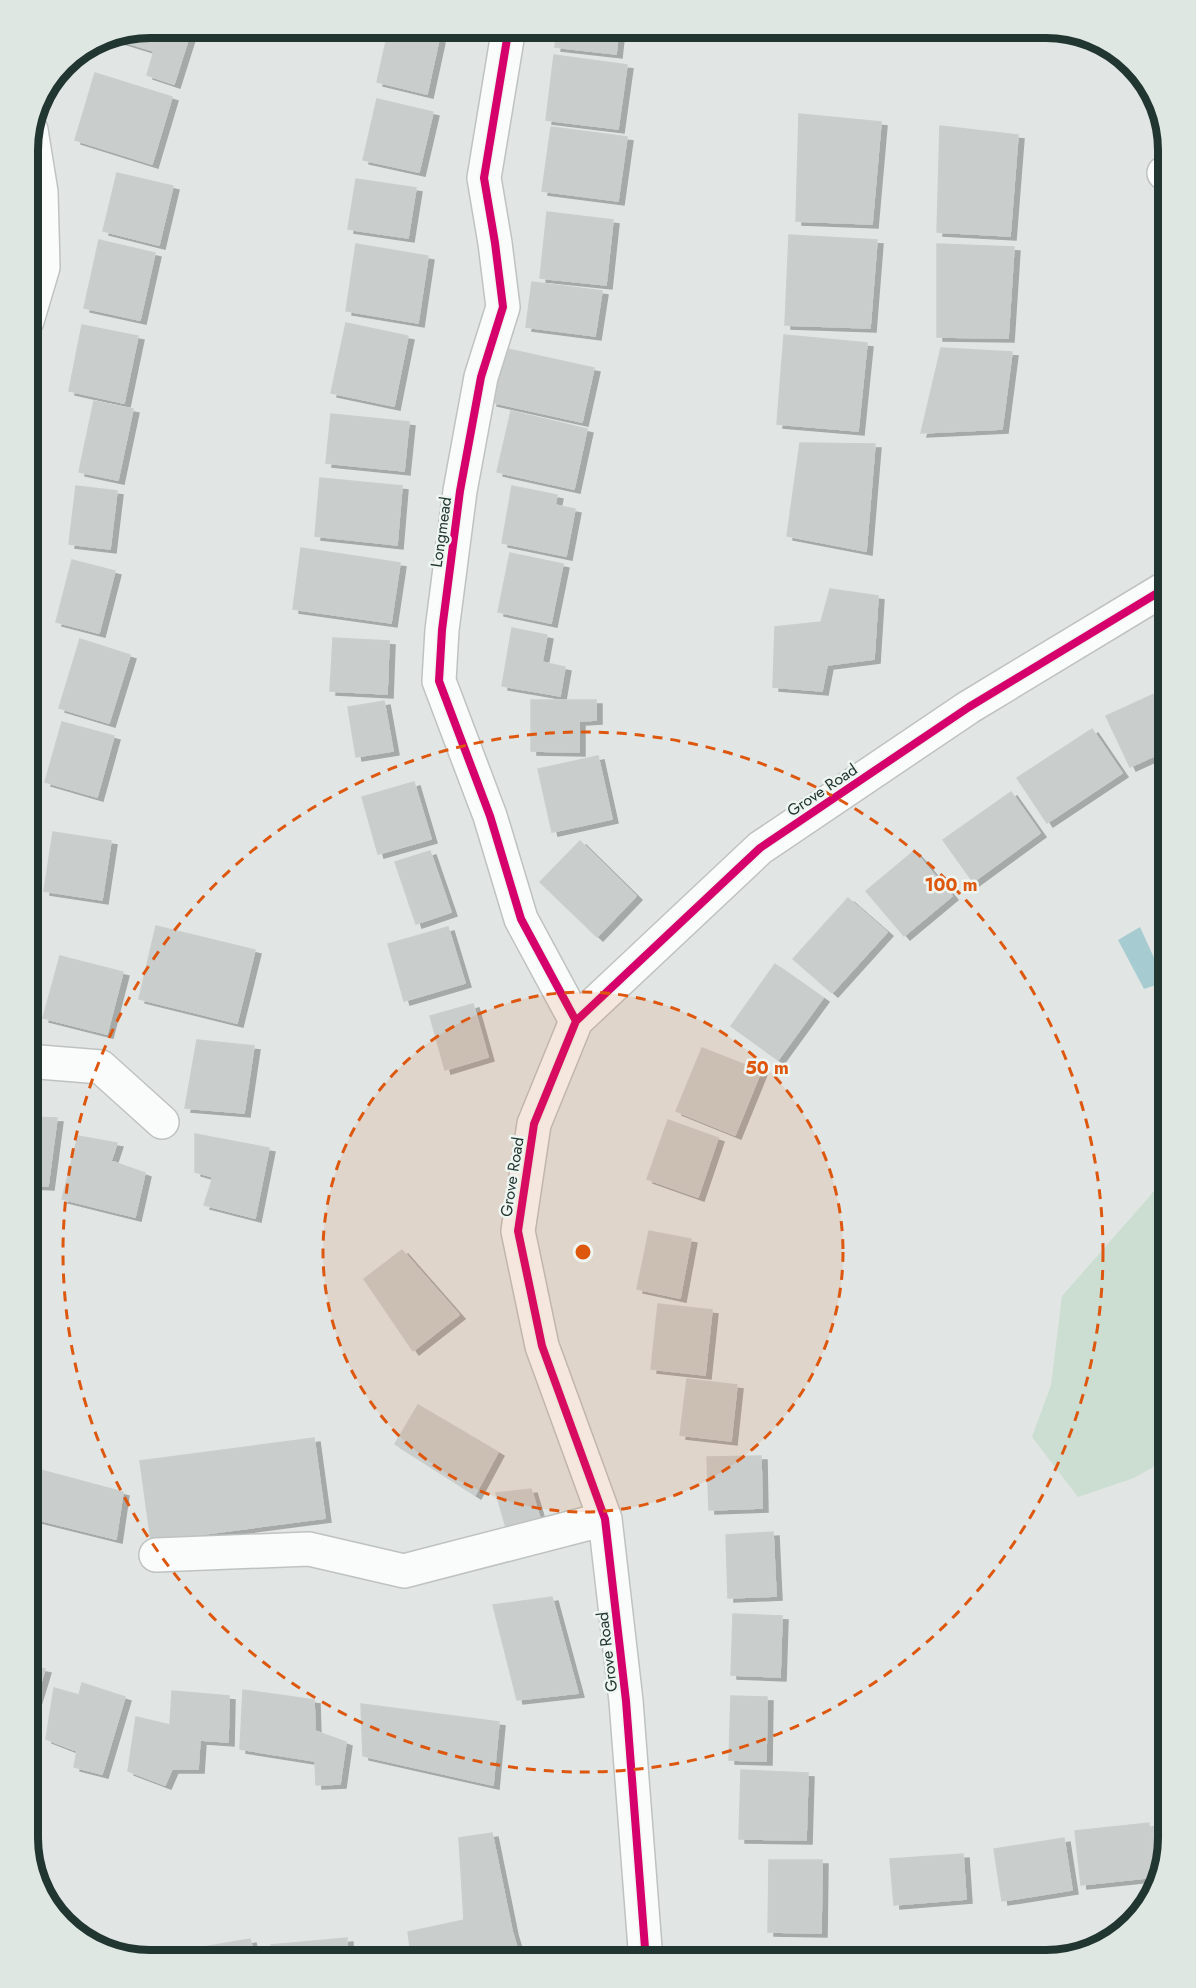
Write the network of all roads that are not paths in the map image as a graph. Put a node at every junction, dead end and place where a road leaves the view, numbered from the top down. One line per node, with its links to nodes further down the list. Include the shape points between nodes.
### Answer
1 (507, 38): 5 (street, Longmead, via 484,178 503,307 481,377 460,491 439,681 490,816 521,920)
2 (38, 173): 3 (street, via 43,267)
3 (38, 284)
4 (1158, 593): 5 (street, Grove Road, via 969,707 760,848)
5 (576, 1021): 8 (street, Grove Road, via 534,1124 518,1231 542,1346)
6 (38, 1062): 7 (street, via 102,1067)
7 (162, 1122)
8 (604, 1519): 9 (street, via 404,1570 309,1549); 10 (street, Grove Road, via 627,1701)
9 (156, 1554)
10 (645, 1950)

